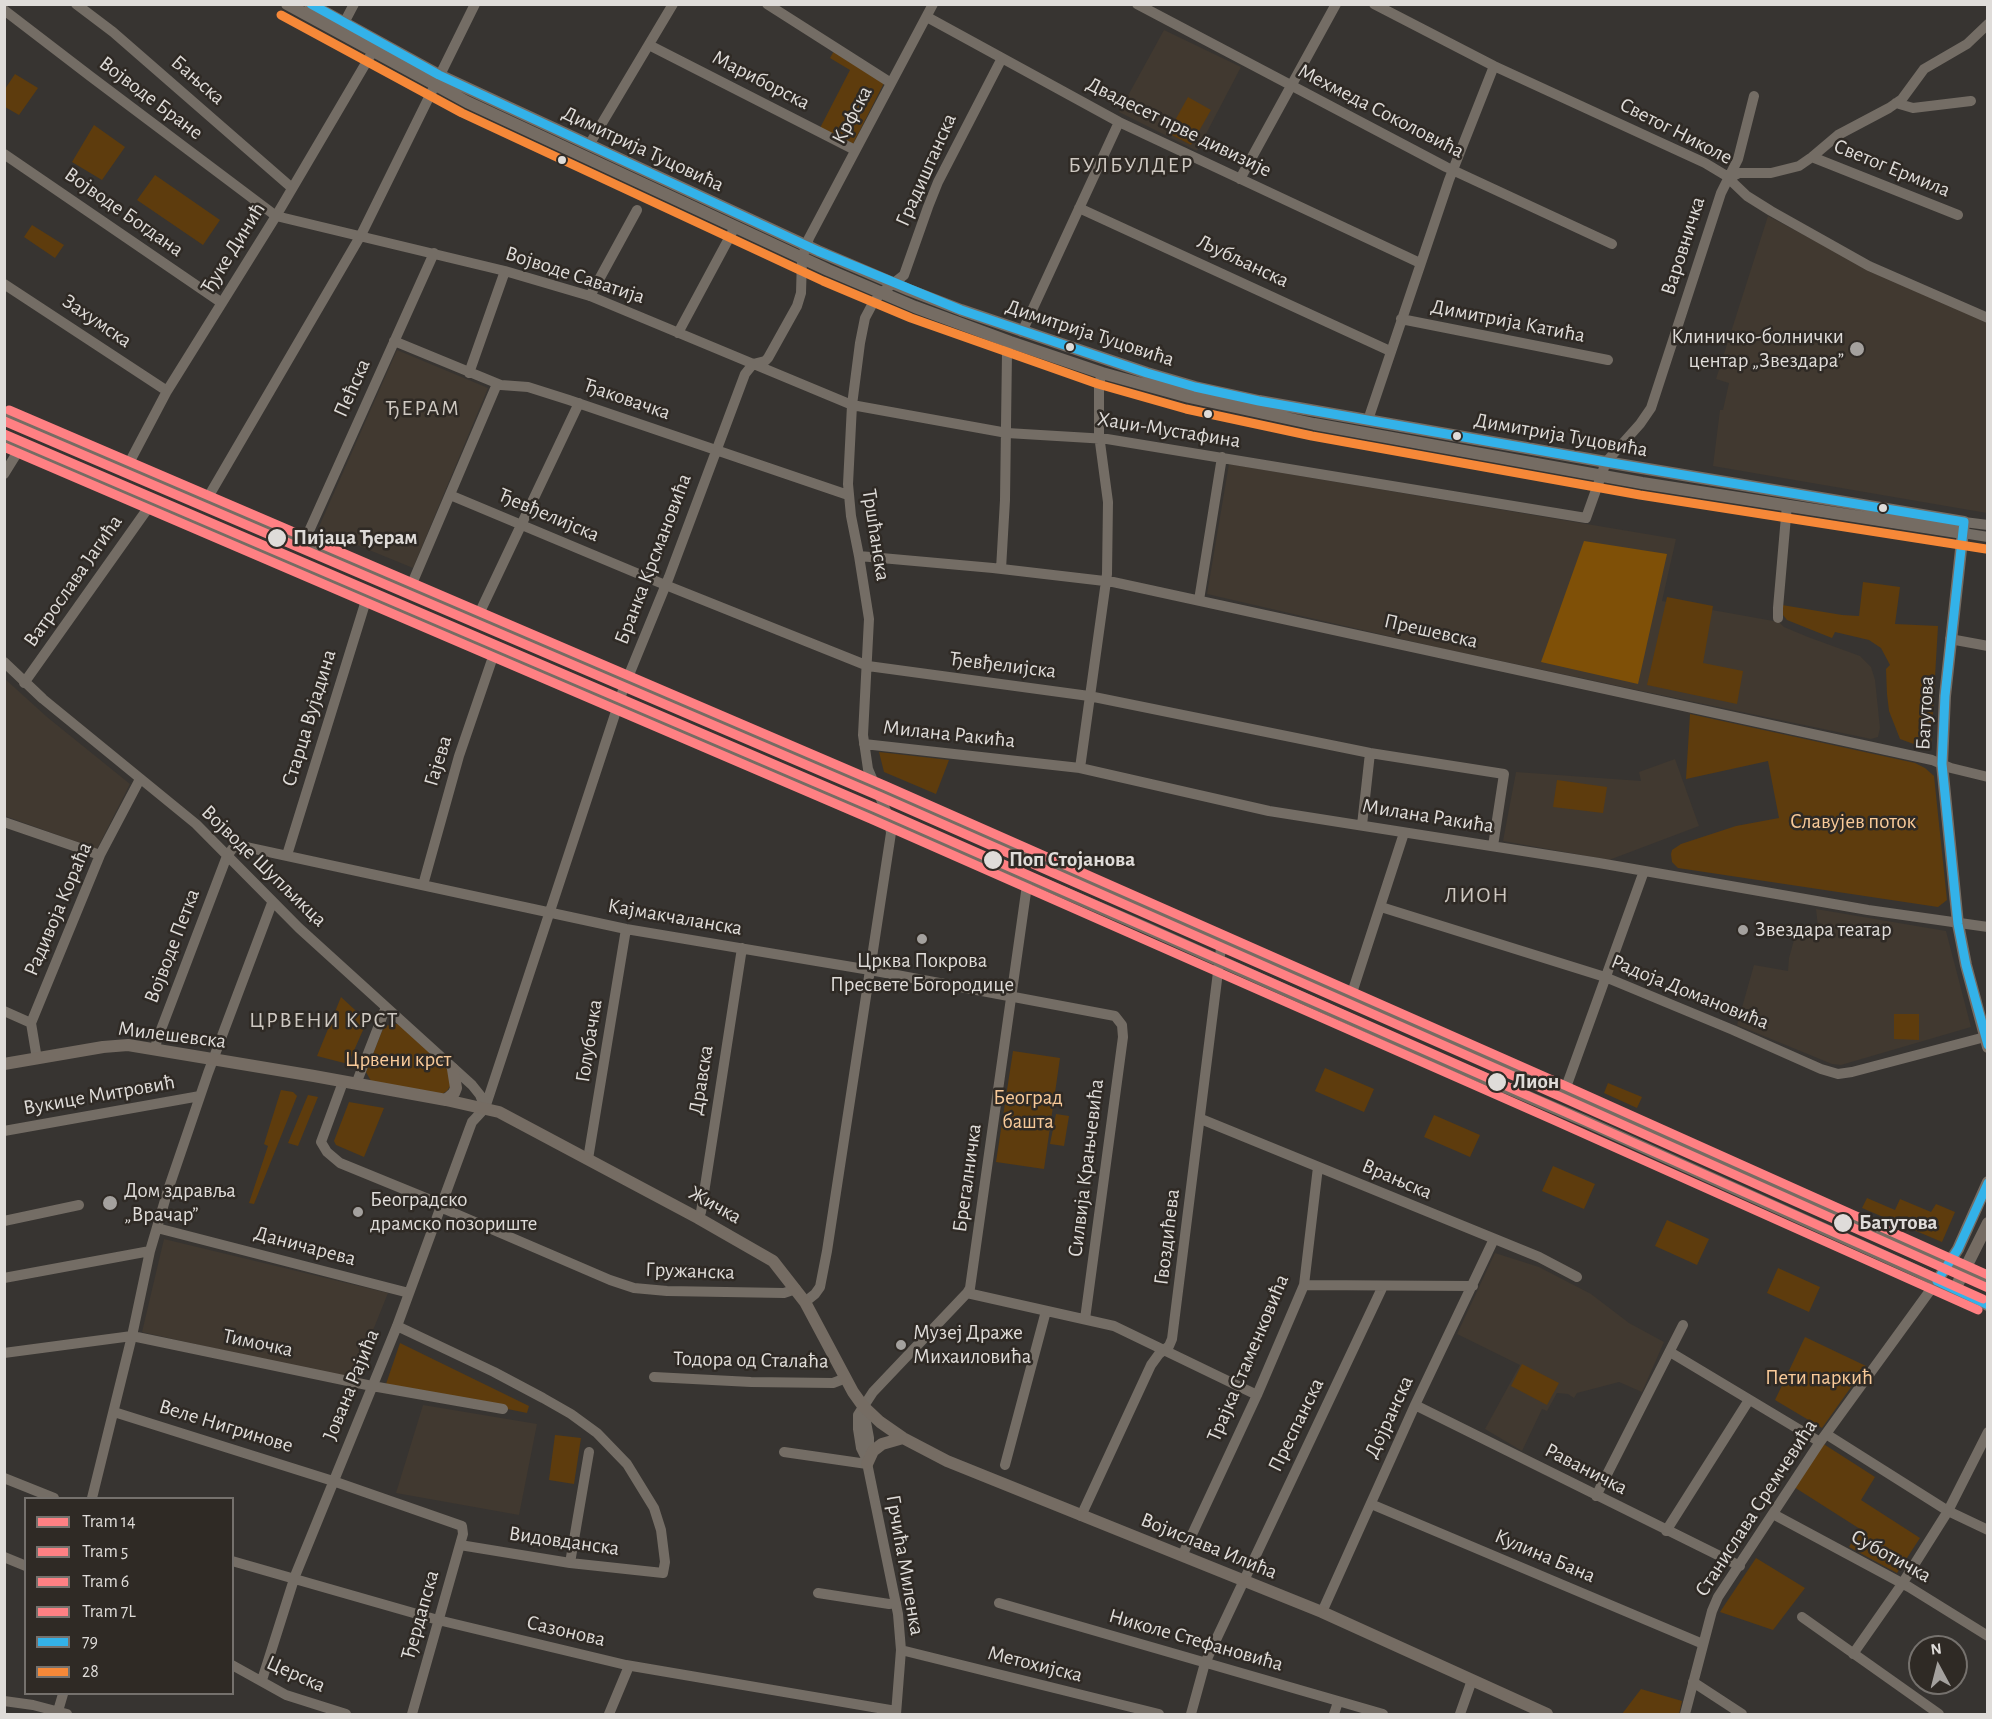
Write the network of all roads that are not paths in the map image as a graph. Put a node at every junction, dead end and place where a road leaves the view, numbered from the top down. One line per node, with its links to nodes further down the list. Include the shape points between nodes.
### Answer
1 (76, 4): 34 (street, Бањска)
2 (287, 4): 17 (main road, Димитрија Туцовића)
3 (310, 4): 14 (main road, Димитрија Туцовића)
4 (354, 4): 14 (street)
5 (475, 4): 20 (street)
6 (673, 4): 16 (street)
7 (767, 4): 21 (street)
8 (933, 4): 13 (street, Крфска)
9 (1137, 4): 22 (street, Мехмеда Соколовића)
10 (1336, 4): 22 (street)
11 (1374, 4): 19 (street, Светог Николе)
12 (7, 9): 38 (street, Војводе Бране)
13 (927, 17): 18 (street, Двадесет прве дивизије); 21 (street, Крфска)
14 (344, 23): 20 (main road, Димитрија Туцовића)
15 (1988, 24): 25 (street, Светог Ермила, via 1967,44 1924,69)
16 (649, 45): 27 (street); 28 (street, Мариборска)
17 (373, 51): 20 (main road, Димитрија Туцовића); 34 (street, Ђуке Динић)
18 (1002, 58): 26 (street, Двадесет прве дивизије); 48 (street, Градиштанска, via 938,182 904,275)
19 (1494, 66): 31 (street); 32 (street, Светог Николе, via 1705,163)
20 (437, 80): 27 (main road, Димитрија Туцовића); 39 (main road, Димитрија Туцовића, via 467,102); 40 (street)
21 (891, 83): 28 (street, Крфска)
22 (1290, 87): 31 (street, Мехмеда Соколовића); 33 (street)
23 (1754, 96): 32 (street, Варовничка)
24 (1971, 101): 25 (street, via 1913,108)
25 (1896, 103): 30 (street, Светог Ермила, via 1838,135)
26 (1119, 122): 33 (street, Двадесет прве дивизије); 35 (street)
27 (589, 145): 42 (main road, Димитрија Туцовића)
28 (855, 150): 42 (street, Крфска)
29 (4, 154): 51 (street, Војводе Богдана)
30 (1812, 157): 32 (street, Светог Ермила, via 1791,169 1739,173); 37 (street, Светог Ермила)
31 (1452, 171): 41 (street, Мехмеда Соколовића); 45 (street)
32 (1729, 179): 52 (street, Светог Николе, via 1771,211 1869,266); 75 (street, Варовничка, via 1721,193 1651,408)
33 (1240, 180): 45 (street, Двадесет прве дивизије)
34 (292, 188): 38 (street, Ђуке Динић)
35 (1079, 208): 54 (street); 58 (street, Љубљанска)
36 (637, 210): 50 (street)
37 (1958, 215)
38 (276, 216): 40 (street, Војводе Саватија); 51 (street, Ђуке Динић)
39 (735, 227): 44 (main road, Димитрија Туцовића); 55 (street)
40 (360, 235): 43 (street, Војводе Саватија); 81 (street)
41 (1612, 244)
42 (806, 245): 44 (street, Бранка Крсмановића); 48 (main road, Димитрија Туцовића)
43 (434, 253): 46 (street, Војводе Саватија); 56 (street, Пећска)
44 (802, 258): 49 (main road, Димитрија Туцовића); 60 (street, Бранка Крсмановића, via 797,306 771,354 765,361)
45 (1420, 263): 53 (street)
46 (505, 271): 50 (street, Војводе Саватија); 61 (street)
47 (4, 284): 64 (street, Захумска)
48 (894, 284): 49 (street, Градиштанска); 54 (main road, Димитрија Туцовића)
49 (881, 293): 57 (main road, Димитрија Туцовића); 66 (street, Тршћанска, via 865,318)
50 (590, 297): 55 (street, Војводе Саватија)
51 (222, 303): 64 (street, Ђуке Динић)
52 (1988, 318)
53 (1401, 319): 58 (street); 59 (street, Димитрија Катића)
54 (1022, 332): 68 (main road, Димитрија Туцовића, via 1195,387)
55 (678, 333): 60 (street, Војводе Саватија)
56 (394, 341): 61 (street, Ђаковачка); 89 (street, Пећска)
57 (1010, 342): 62 (main road, Димитрија Туцовића); 69 (street)
58 (1390, 351): 68 (street)
59 (1608, 360)
60 (753, 364): 66 (street, Војводе Саватија); 73 (street, Бранка Крсмановића)
61 (470, 373): 63 (street, Ђаковачка)
62 (1102, 373): 71 (street); 78 (main road, Димитрија Туцовића, via 1260,413)
63 (497, 384): 65 (street, Ђаковачка, via 528,387); 79 (street)
64 (167, 391): 76 (street, Ђуке Динић)
65 (579, 403): 73 (street, Ђаковачка); 85 (street)
66 (852, 405): 69 (street, Хаџи-Мустафина); 80 (street, Тршћанска)
67 (4, 413): 76 (main road)
68 (1368, 420): 75 (main road, Димитрија Туцовића)
69 (1007, 433): 71 (street, Хаџи-Мустафина); 91 (street)
70 (4, 437): 72 (main road)
71 (1099, 438): 74 (street, Хаџи-Мустафина); 92 (street, via 1108,502)
72 (22, 445): 77 (street); 82 (main road)
73 (715, 451): 80 (street, Ђаковачка); 93 (street, Бранка Крсмановића)
74 (1222, 457): 84 (street, Хаџи-Мустафина); 96 (street)
75 (1606, 462): 78 (street, Варовничка); 87 (main road, Димитрија Туцовића)
76 (128, 465): 81 (main road)
77 (4, 474)
78 (1600, 476): 83 (main road, Димитрија Туцовића); 84 (street, Варовничка)
79 (450, 495): 85 (street, Ђевђелијска); 94 (street)
80 (848, 495): 90 (street, Тршћанска)
81 (207, 498): 89 (main road)
82 (152, 501): 95 (main road); 105 (street, Ватрослава Јагића)
83 (1787, 506): 87 (main road, Димитрија Туцовића); 98 (street)
84 (1586, 518)
85 (522, 524): 93 (street, Ђевђелијска); 97 (street)
86 (1988, 525): 87 (street, Димитрија Туцовића)
87 (1964, 527): 88 (street, Димитрија Туцовића); 99 (main road, Батутова)
88 (1988, 537)
89 (305, 540): 94 (main road)
90 (859, 556): 91 (street, Прешевска); 103 (street, Тршћанска, via 869,619)
91 (1001, 569): 92 (street, Прешевска)
92 (1107, 581): 96 (street, Прешевска); 106 (street)
93 (665, 585): 103 (street, Ђевђелијска); 104 (street, Бранка Крсмановића)
94 (411, 586): 97 (main road)
95 (368, 594): 101 (main road); 121 (street, Старца Вујадина)
96 (1200, 600): 110 (street, Прешевска)
97 (478, 616): 104 (main road)
98 (1778, 618)
99 (1950, 639): 100 (street); 110 (main road, Батутова)
100 (1988, 646)
101 (496, 648): 107 (main road); 125 (street, Гајева, via 459,756)
102 (4, 662): 105 (street, Војводе Шупљикца)
103 (868, 666): 106 (street, Ђевђелијска); 108 (street, Тршћанска)
104 (626, 680): 107 (street, Бранка Крсмановића); 114 (main road)
105 (24, 683): 113 (street, Војводе Шупљикца)
106 (1089, 696): 109 (street, Ђевђелијска); 111 (street)
107 (619, 701): 115 (main road); 128 (street, Бранка Крсмановића)
108 (864, 744): 111 (street, Милана Ракића); 114 (street, Тршћанска)
109 (1370, 753): 117 (street); 119 (street, Ђевђелијска, via 1504,774)
110 (1942, 764): 112 (street, Прешевска); 129 (main road, Батутова)
111 (1080, 768): 117 (street, Милана Ракића, via 1269,811)
112 (1988, 777)
113 (140, 779): 120 (street, Радивоја Кораћа); 122 (street, Војводе Шупљикца, via 196,824)
114 (875, 787): 115 (street); 132 (main road)
115 (889, 818): 124 (main road); 135 (street, via 891,833)
116 (4, 822): 120 (street)
117 (1362, 825): 118 (street, Милана Ракића)
118 (1404, 832): 119 (street, Милана Ракића); 127 (street)
119 (1492, 846): 123 (street, Милана Ракића)
120 (99, 855): 142 (street, Радивоја Кораћа)
121 (287, 855): 122 (street, Кајмакчаланска, via 241,846 233,848); 125 (street, Кајмакчаланска)
122 (227, 856): 126 (street, Војводе Шупљикца); 144 (street, Војводе Петка)
123 (1644, 871): 129 (street, Милана Ракића); 136 (street)
124 (1028, 878): 134 (main road); 138 (street, Брегалничка)
125 (423, 885): 128 (street, Кајмакчаланска)
126 (272, 903): 139 (street, Војводе Шупљикца); 146 (street)
127 (1381, 907): 136 (street, Радоја Домановића); 137 (street)
128 (549, 913): 131 (street, Кајмакчаланска); 154 (street, Бранка Крсмановића)
129 (1958, 924): 130 (street, Милана Ракића); 143 (main road, Батутова)
130 (1988, 927)
131 (626, 929): 133 (street, Кајмакчаланска); 157 (street, Голубачка)
132 (1222, 940): 134 (street, Гвоздићева); 137 (main road)
133 (742, 948): 135 (street, Кајмакчаланска); 162 (street, Дравска)
134 (1220, 962): 155 (street, Гвоздићева); 173 (main road)
135 (870, 970): 138 (street, Кајмакчаланска); 181 (street, via 822,1281)
136 (1605, 977): 143 (street, Радоја Домановића, via 1838,1074); 151 (street)
137 (1351, 996): 151 (main road)
138 (1012, 997): 141 (street, Кајмакчаланска, via 1115,1016); 180 (street, Брегалничка, via 972,1281)
139 (386, 1007): 148 (street, Војводе Шупљикца); 150 (street)
140 (4, 1011): 142 (street)
141 (1121, 1022): 184 (street, Силвија Крањчевића, via 1123,1036)
142 (32, 1023): 145 (street, Радивоја Кораћа)
143 (1986, 1042)
144 (155, 1049): 145 (main road, Милешевска, via 103,1047); 146 (main road, Милешевска)
145 (37, 1059): 147 (main road, Милешевска)
146 (214, 1059): 149 (main road, Милешевска); 152 (street)
147 (4, 1064)
148 (453, 1069): 153 (main road, via 456,1088); 154 (street, Војводе Шупљикца, via 480,1095)
149 (343, 1082): 150 (main road, Милешевска); 161 (street, Гружанска, via 322,1137 327,1152 340,1163)
150 (356, 1084): 153 (main road, Милешевска)
151 (1565, 1090): 168 (main road)
152 (200, 1096): 156 (street, Вукице Митровић); 165 (street)
153 (446, 1100): 154 (main road, Милешевска)
154 (485, 1108): 157 (main road, Жичка, via 514,1119); 161 (street, Јована Рајића, via 472,1122)
155 (1201, 1119): 158 (street, Врањска); 188 (street, Гвоздићева, via 1174,1332 1171,1344)
156 (4, 1131)
157 (588, 1159): 162 (main road, Жичка)
158 (1318, 1167): 166 (street, Врањска); 174 (street, Трајка Стаменковића)
159 (1988, 1182): 168 (main road)
160 (79, 1205): 163 (street)
161 (442, 1207): 178 (street, Гружанска, via 610,1280 645,1290); 179 (street, Јована Рајића)
162 (698, 1218): 178 (main road, Жичка, via 767,1256)
163 (4, 1221)
164 (1988, 1223): 169 (main road)
165 (157, 1228): 167 (street); 179 (street, Даничарева)
166 (1494, 1239): 170 (street, Врањска); 176 (street, Дојранска)
167 (150, 1251): 171 (street); 187 (street)
168 (1950, 1261): 169 (main road); 173 (main road)
169 (1965, 1268): 172 (main road); 177 (main road)
170 (1577, 1277)
171 (4, 1278)
172 (1988, 1278)
173 (1937, 1281): 177 (main road); 202 (street, Станислава Сремчевића)
174 (1304, 1285): 175 (street); 194 (street, Трајка Стаменковића)
175 (1383, 1286): 176 (street); 227 (street, Преспанска)
176 (1473, 1286): 196 (street, Дојранска)
177 (1955, 1289): 182 (main road)
178 (796, 1290): 181 (main road, Жичка)
179 (409, 1293): 186 (street, Јована Рајића)
180 (967, 1293): 183 (street); 197 (street, Брегалничка)
181 (806, 1302): 192 (main road, Жичка)
182 (1988, 1305)
183 (1046, 1311): 184 (street); 206 (street)
184 (1085, 1319): 188 (street, via 1114,1326)
185 (1683, 1325): 189 (street)
186 (397, 1326): 193 (street, Јована Рајића); 223 (street, Видовданска, via 494,1372 583,1422 622,1457 658,1516 663,1573)
187 (132, 1336): 190 (street, Тимочка); 193 (street, Тимочка); 199 (street)
188 (1163, 1351): 194 (street); 215 (street, Гвоздићева, via 1142,1383)
189 (1670, 1352): 195 (street); 209 (street)
190 (4, 1353)
191 (654, 1377): 192 (street, Тодора од Сталаћа, via 833,1383)
192 (846, 1378): 197 (main road, Жичка)
193 (372, 1386): 198 (street, Тимочка); 208 (street, Јована Рајића)
194 (1257, 1395): 220 (street, Трајка Стаменковића)
195 (1749, 1400): 202 (street); 218 (street)
196 (1415, 1405): 209 (street, Раваничка); 212 (street, Дојранска)
197 (863, 1406): 201 (main road, Војислава Илића); 205 (street, Грчића Миленка, via 858,1429)
198 (503, 1409)
199 (114, 1412): 208 (street, Веле Нигринове); 211 (street)
200 (1988, 1432): 213 (street)
201 (903, 1438): 205 (main road, via 882,1443); 215 (main road, Војислава Илића, via 947,1461)
202 (1823, 1438): 213 (street); 214 (street, Станислава Сремчевића)
203 (589, 1452): 223 (street)
204 (784, 1452): 205 (street)
205 (867, 1461): 230 (street, Грчића Миленка)
206 (1005, 1465)
207 (4, 1478): 210 (street)
208 (333, 1480): 216 (street, Веле Нигринове); 226 (street, Јована Рајића)
209 (1596, 1496): 218 (street, Раваничка)
210 (52, 1497)
211 (92, 1497)
212 (1371, 1504): 232 (street, Дојранска); 236 (street, Кулина Бана)
213 (1948, 1511): 217 (street); 228 (street)
214 (1773, 1514): 225 (street, Станислава Сремчевића); 228 (street, Суботичка)
215 (1081, 1516): 220 (main road, Војислава Илића)
216 (462, 1526): 219 (street, Ђердапска)
217 (1988, 1530)
218 (1666, 1531): 225 (street, Раваничка)
219 (460, 1545): 223 (street, Видовданска); 234 (street, Ђердапска)
220 (1182, 1556): 227 (main road, Војислава Илића)
221 (4, 1557): 224 (street)
222 (234, 1562): 226 (street, Сазонова)
223 (570, 1563)
224 (24, 1565)
225 (1740, 1566): 236 (street, Станислава Сремчевића, via 1715,1604)
226 (294, 1579): 234 (street, Сазонова); 242 (street, Јована Рајића)
227 (1243, 1580): 232 (main road, Војислава Илића); 239 (street, Преспанска)
228 (1902, 1584): 235 (street, Суботичка); 238 (street)
229 (818, 1593): 230 (street)
230 (896, 1603): 237 (street, Грчића Миленка)
231 (999, 1603): 239 (street, Николе Стефановића)
232 (1322, 1612): 243 (main road, Војислава Илића)
233 (1802, 1617): 238 (street)
234 (438, 1620): 241 (street, Сазонова); 252 (street, Ђердапска)
235 (1988, 1636)
236 (1703, 1644): 244 (street, Станислава Сремчевића)
237 (901, 1650): 250 (street, Грчића Миленка); 254 (street, Метохијска)
238 (1853, 1654): 262 (street)
239 (1205, 1663): 247 (street, Николе Стефановића); 255 (street, Преспанска)
240 (234, 1666): 242 (street, Церска)
241 (629, 1666): 250 (street, Сазонова); 253 (street)
242 (262, 1680): 251 (street, Церска, via 286,1695)
243 (1472, 1680): 258 (street); 259 (main road, Војислава Илића)
244 (1693, 1682): 260 (street, Станислава Сремчевића); 261 (street)
245 (63, 1695): 249 (street)
246 (4, 1701): 248 (street)
247 (1338, 1702): 256 (street); 257 (street, Николе Стефановића)
248 (32, 1710): 249 (street)
249 (62, 1713)
250 (896, 1713)
251 (346, 1714)
252 (412, 1714)
253 (609, 1714)
254 (1159, 1714)
255 (1191, 1714)
256 (1334, 1714)
257 (1383, 1714)
258 (1460, 1714)
259 (1548, 1714)
260 (1685, 1714)
261 (1742, 1714)
262 (1939, 1714)

